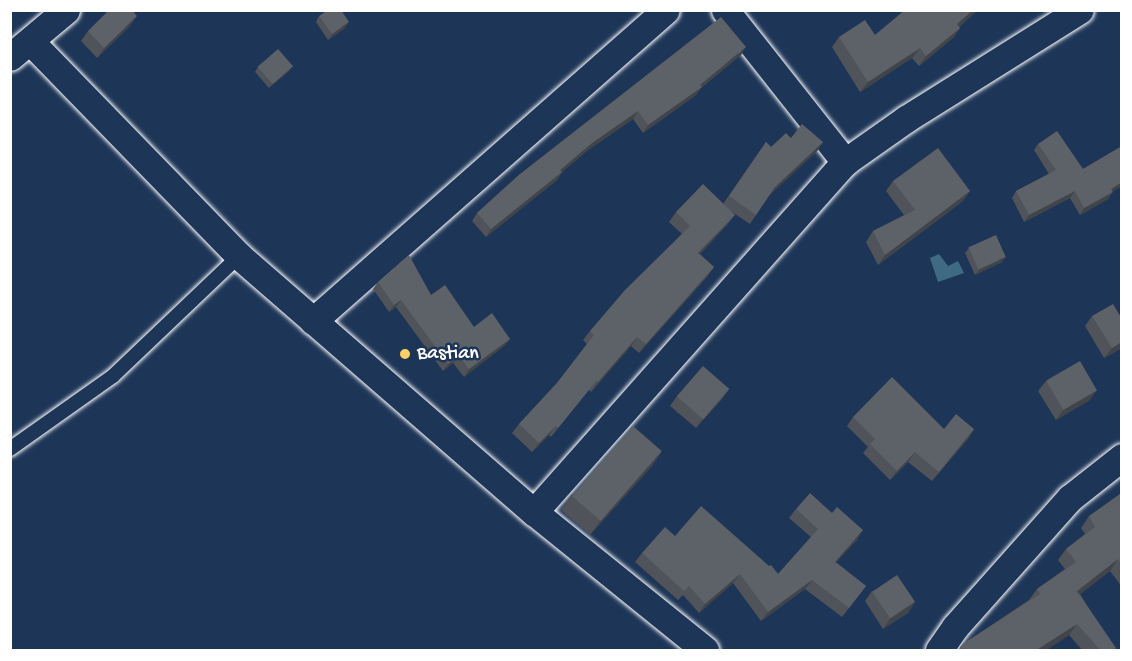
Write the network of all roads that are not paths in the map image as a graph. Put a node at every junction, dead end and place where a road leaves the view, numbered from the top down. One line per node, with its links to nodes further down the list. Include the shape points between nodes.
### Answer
1 (66, 10): 5 (street)
2 (666, 10): 8 (street)
3 (725, 10): 6 (street)
4 (1080, 10): 6 (street)
5 (20, 49): 7 (street)
6 (845, 162): 11 (street)
7 (239, 256): 8 (street); 9 (lane, via 113,376)
8 (313, 321): 11 (street)
9 (10, 449)
10 (1122, 457): 13 (street, via 1070,498)
11 (534, 512): 12 (street)
12 (705, 651)
13 (939, 651)

